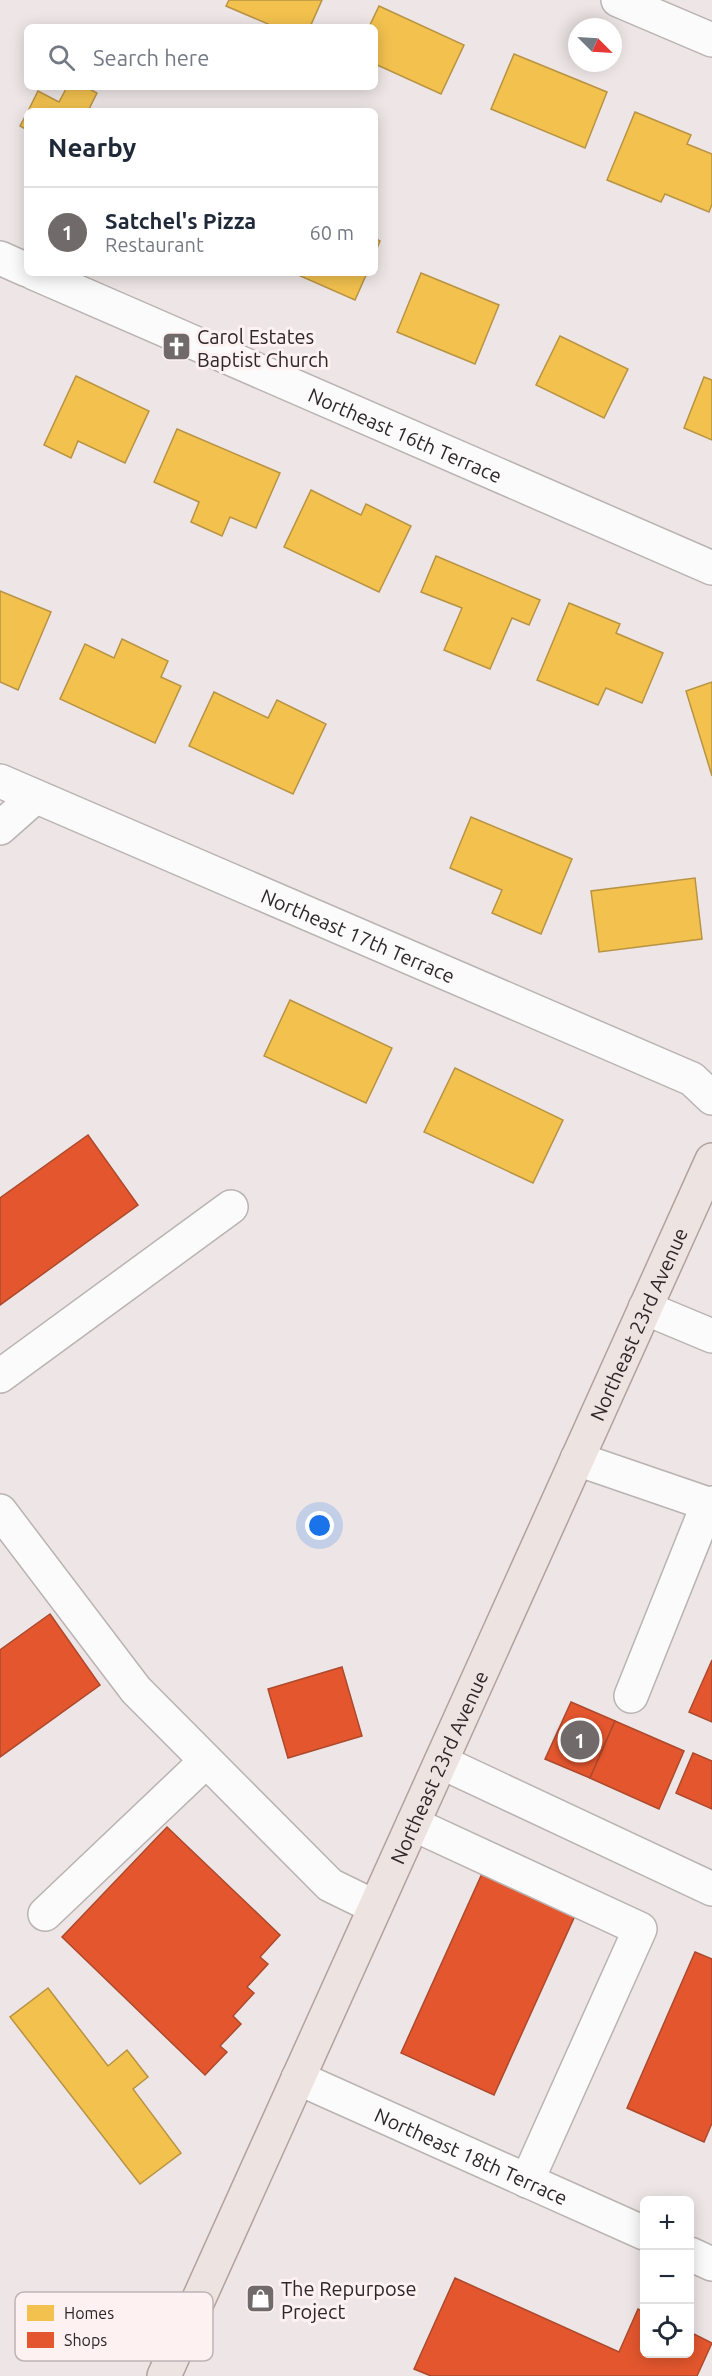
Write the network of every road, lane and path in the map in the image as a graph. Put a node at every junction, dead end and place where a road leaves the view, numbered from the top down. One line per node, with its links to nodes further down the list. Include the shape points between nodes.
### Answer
1 (618, 0): 2 (street)
2 (712, 40)
3 (0, 258): 4 (street)
4 (24, 269)
5 (41, 276): 6 (street, Northeast 16th Terrace)
6 (712, 568)
7 (0, 781): 8 (street, Northeast 17th Terrace)
8 (35, 797): 9 (street); 10 (street, Northeast 17th Terrace, via 692,1079)
9 (0, 828)
10 (712, 1098)
11 (712, 1160): 13 (main road, Northeast 23rd Avenue)
12 (231, 1207): 15 (street)
13 (645, 1308): 14 (street); 16 (main road, Northeast 23rd Avenue)
14 (712, 1336)
15 (0, 1376)
16 (577, 1459): 17 (street); 21 (main road, Northeast 23rd Avenue)
17 (710, 1503): 19 (street)
18 (0, 1511): 20 (street, via 136,1690)
19 (631, 1696)
20 (206, 1761): 24 (street, via 330,1885); 25 (street)
21 (441, 1762): 22 (main road, Northeast 23rd Avenue); 23 (street)
22 (413, 1824): 24 (main road, Northeast 23rd Avenue); 27 (street, via 640,1929)
23 (712, 1889)
24 (375, 1907): 26 (main road, Northeast 23rd Avenue)
25 (45, 1914)
26 (298, 2078): 27 (street, Northeast 18th Terrace); 31 (main road, Northeast 23rd Avenue)
27 (527, 2181): 28 (street, Northeast 18th Terrace)
28 (640, 2232)
29 (694, 2256): 30 (street)
30 (712, 2264)
31 (202, 2292)
32 (171, 2361): 33 (main road, Northeast 23rd Avenue)
33 (164, 2376)

